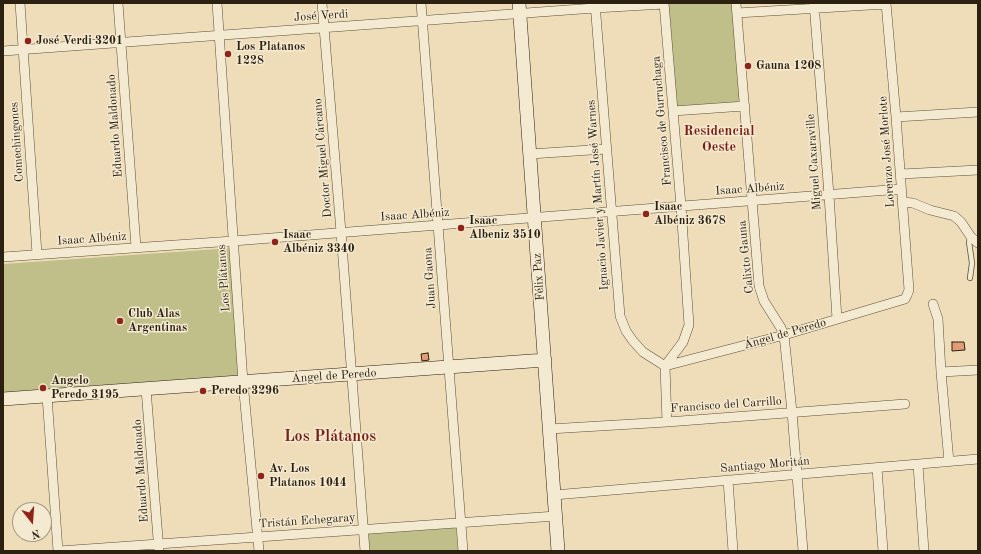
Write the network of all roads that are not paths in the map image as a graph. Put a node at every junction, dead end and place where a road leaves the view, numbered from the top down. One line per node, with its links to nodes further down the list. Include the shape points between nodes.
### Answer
1 (20, 3): 38 (street, Comechingones)
2 (118, 3): 16 (street, Eduardo Maldonado)
3 (217, 3): 15 (street, Los Plátanos)
4 (322, 3): 14 (street, Doctor Miguel Cárcano)
5 (421, 3): 13 (street, Juan Gaona)
6 (736, 3): 12 (street, Calixto Gauna)
7 (664, 4): 10 (street, José Verdi); 19 (street, Francisco de Gurruchaga)
8 (886, 4): 9 (street); 21 (street, Lorenzo José Morlote)
9 (814, 5): 12 (street); 27 (street, Miguel Caxaraville)
10 (595, 6): 11 (street, José Verdi); 22 (street, Ignacio Javier y Martín José Warnes)
11 (519, 8): 13 (street, José Verdi); 23 (main road, Félix Paz)
12 (737, 13): 18 (street, Calixto Gauna)
13 (423, 21): 14 (street, José Verdi); 33 (street, Juan Gaona)
14 (324, 28): 15 (street, José Verdi); 34 (street, Doctor Miguel Cárcano)
15 (219, 36): 16 (street, José Verdi); 36 (street, Los Plátanos)
16 (121, 43): 17 (street, José Verdi); 37 (street, Eduardo Maldonado)
17 (3, 51)
18 (745, 106): 19 (street); 28 (street, Calixto Gauna)
19 (673, 111): 30 (street, Francisco de Gurruchaga)
20 (978, 112): 21 (street)
21 (896, 117): 25 (street, Lorenzo José Morlote)
22 (606, 149): 23 (street); 31 (street, Ignacio Javier y Martín José Warnes)
23 (530, 154): 32 (main road, Félix Paz)
24 (978, 170): 25 (street)
25 (901, 174): 26 (street, Lorenzo José Morlote)
26 (901, 189): 27 (street, Isaac Albéniz); 29 (street, Lorenzo José Morlote)
27 (829, 194): 28 (street, Isaac Albéniz); 43 (street, Miguel Caxaraville)
28 (753, 200): 30 (street, Isaac Albéniz); 44 (street, Calixto Gauna, via 759,286 764,301)
29 (902, 202): 35 (street, via 954,216); 41 (street, Lorenzo José Morlote, via 909,290)
30 (681, 206): 31 (street, Isaac Albéniz); 46 (street, Francisco de Gurruchaga, via 689,325 683,342)
31 (611, 212): 32 (street, Isaac Albéniz); 46 (street, Ignacio Javier y Martín José Warnes, via 620,316 633,341 643,352)
32 (534, 217): 33 (street, Isaac Albéniz); 45 (main road, Félix Paz)
33 (438, 225): 34 (street, Isaac Albéniz); 47 (street, Juan Gaona)
34 (341, 232): 36 (street, Isaac Albéniz); 50 (street, Doctor Miguel Cárcano)
35 (974, 240): 40 (lane, via 969,242 972,263)
36 (234, 241): 37 (street, Isaac Albéniz); 51 (street, Los Plátanos)
37 (136, 248): 38 (street, Isaac Albéniz)
38 (37, 254): 39 (street, Isaac Albéniz)
39 (3, 257)
40 (970, 278)
41 (905, 299): 43 (street, Ángel de Peredo)
42 (933, 304): 49 (street, via 938,319)
43 (837, 319): 44 (street, Ángel de Peredo)
44 (784, 335): 46 (street, Ángel de Peredo); 56 (street, Calixto Gauna)
45 (545, 360): 47 (main road, Ángel de Peredo); 58 (main road, Félix Paz)
46 (664, 366): 57 (street)
47 (449, 367): 50 (main road, Ángel de Peredo); 67 (street, Juan Gaona)
48 (978, 370): 49 (street)
49 (941, 372): 60 (street)
50 (352, 374): 51 (main road, Ángel de Peredo); 68 (street, Doctor Miguel Cárcano)
51 (243, 382): 52 (main road, Ángel de Peredo); 69 (street, Los Plátanos)
52 (146, 389): 53 (main road, Ángel de Peredo); 70 (street, Eduardo Maldonado)
53 (47, 396): 54 (main road, Ángel de Peredo); 71 (street)
54 (3, 399)
55 (905, 404): 56 (street, Francisco del Carrillo)
56 (792, 412): 57 (street, Francisco del Carrillo); 63 (street, Calixto Gauna)
57 (667, 422): 58 (street, Francisco del Carrillo)
58 (549, 429): 65 (main road, Félix Paz)
59 (978, 459): 60 (street, Santiago Moritán)
60 (949, 462): 61 (street, Santiago Moritán)
61 (918, 465): 62 (street, Santiago Moritán); 79 (street)
62 (877, 468): 63 (street, Santiago Moritán); 78 (street)
63 (797, 475): 64 (street, Santiago Moritán); 77 (street, Calixto Gauna)
64 (728, 480): 65 (street, Santiago Moritán); 76 (street)
65 (554, 495): 66 (main road, Félix Paz)
66 (556, 516): 67 (street, Tristán Echegaray); 75 (main road, Félix Paz)
67 (460, 522): 68 (street, Tristán Echegaray); 74 (street, Juan Gaona)
68 (363, 529): 69 (street, Tristán Echegaray); 73 (street, Doctor Miguel Cárcano)
69 (258, 536): 70 (street, Tristán Echegaray); 72 (street, Los Plátanos)
70 (159, 547): 71 (street, Tristán Echegaray)
71 (59, 551)
72 (258, 551)
73 (365, 551)
74 (463, 551)
75 (558, 551)
76 (733, 551)
77 (803, 551)
78 (883, 551)
79 (924, 551)

